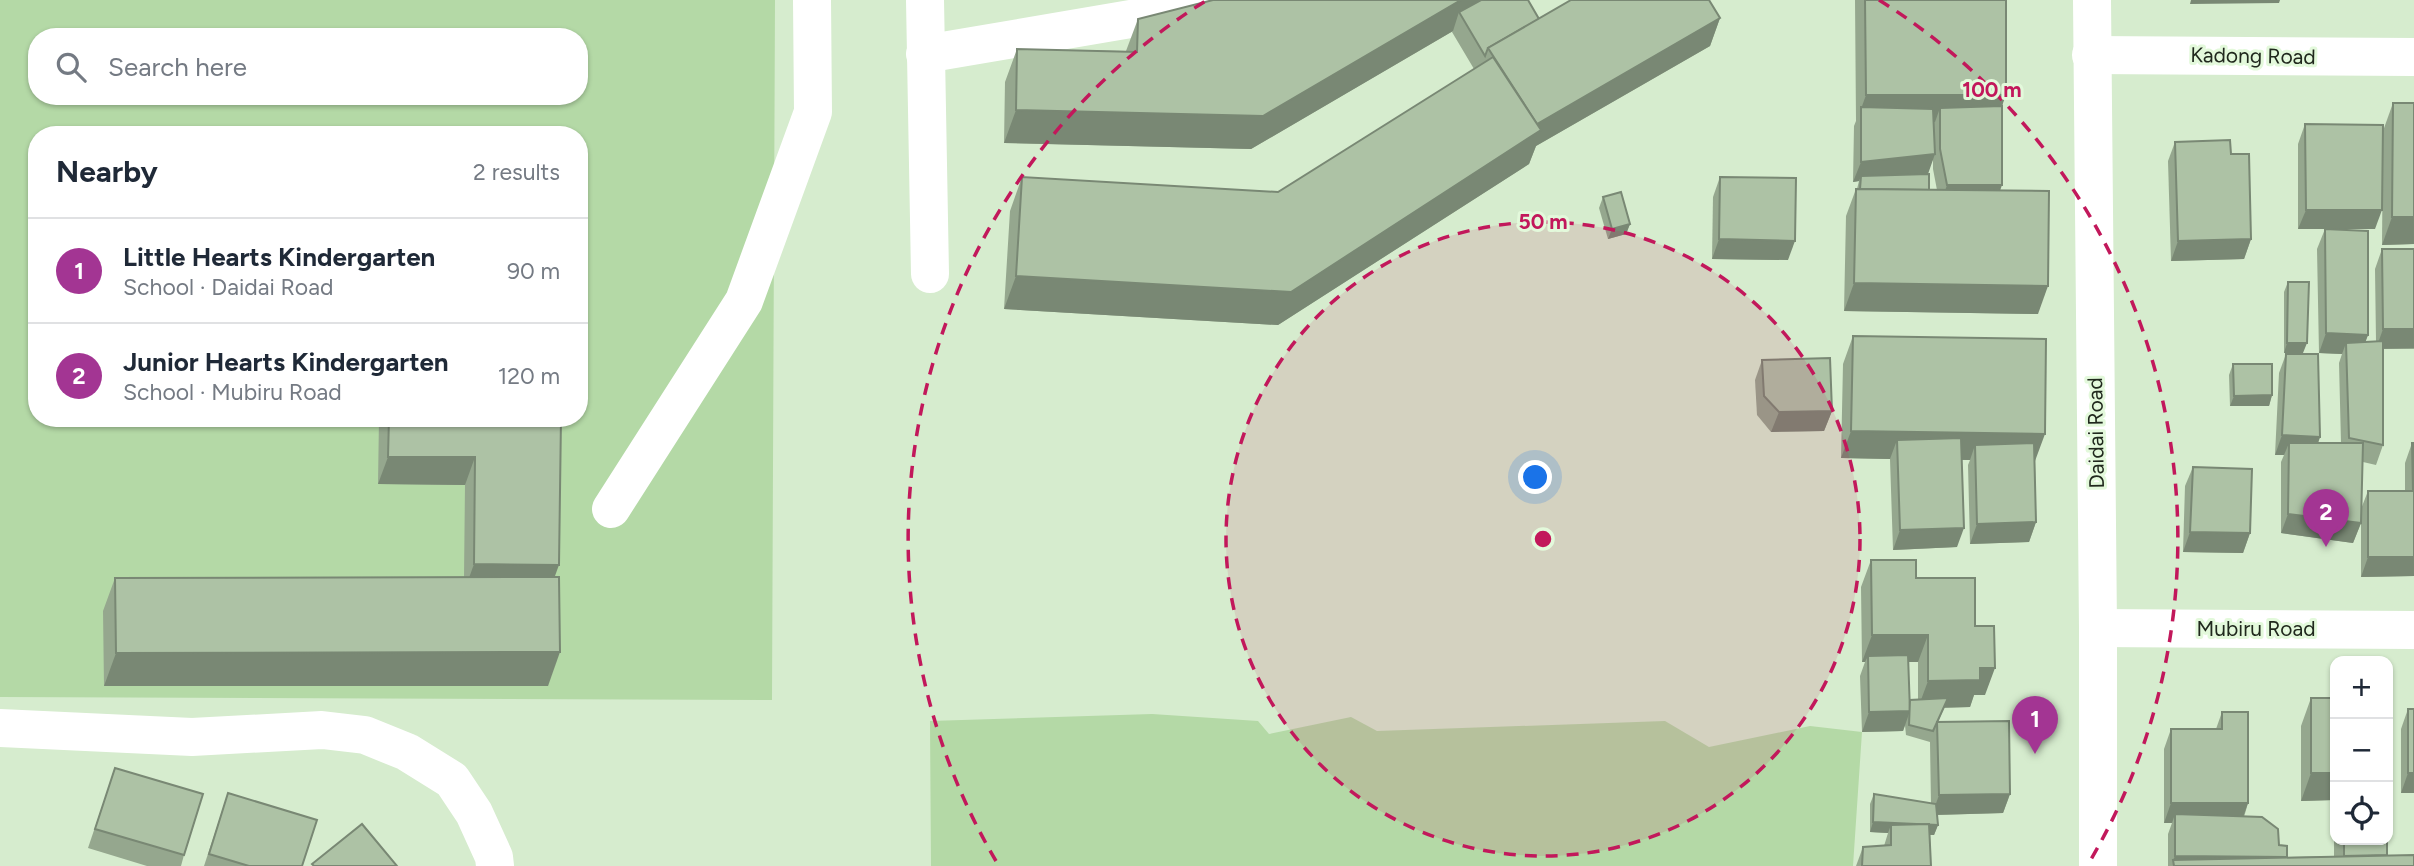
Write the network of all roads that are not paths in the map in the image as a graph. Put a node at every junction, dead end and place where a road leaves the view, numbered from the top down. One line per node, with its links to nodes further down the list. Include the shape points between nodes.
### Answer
1 (812, 0): 9 (street, via 813,112 744,301)
2 (925, 0): 5 (street)
3 (1242, 0): 5 (street)
4 (2092, 0): 6 (street, Daidai Road)
5 (925, 54): 8 (street)
6 (2091, 55): 7 (street, Kadong Road); 10 (street, Daidai Road)
7 (2414, 57)
8 (930, 274)
9 (611, 509)
10 (2098, 628): 11 (street, Mubiru Road); 14 (street, Daidai Road)
11 (2414, 630)
12 (0, 728): 13 (street, via 192,737 322,730 365,735 407,752 452,780 474,813)
13 (495, 866)
14 (2098, 866)

